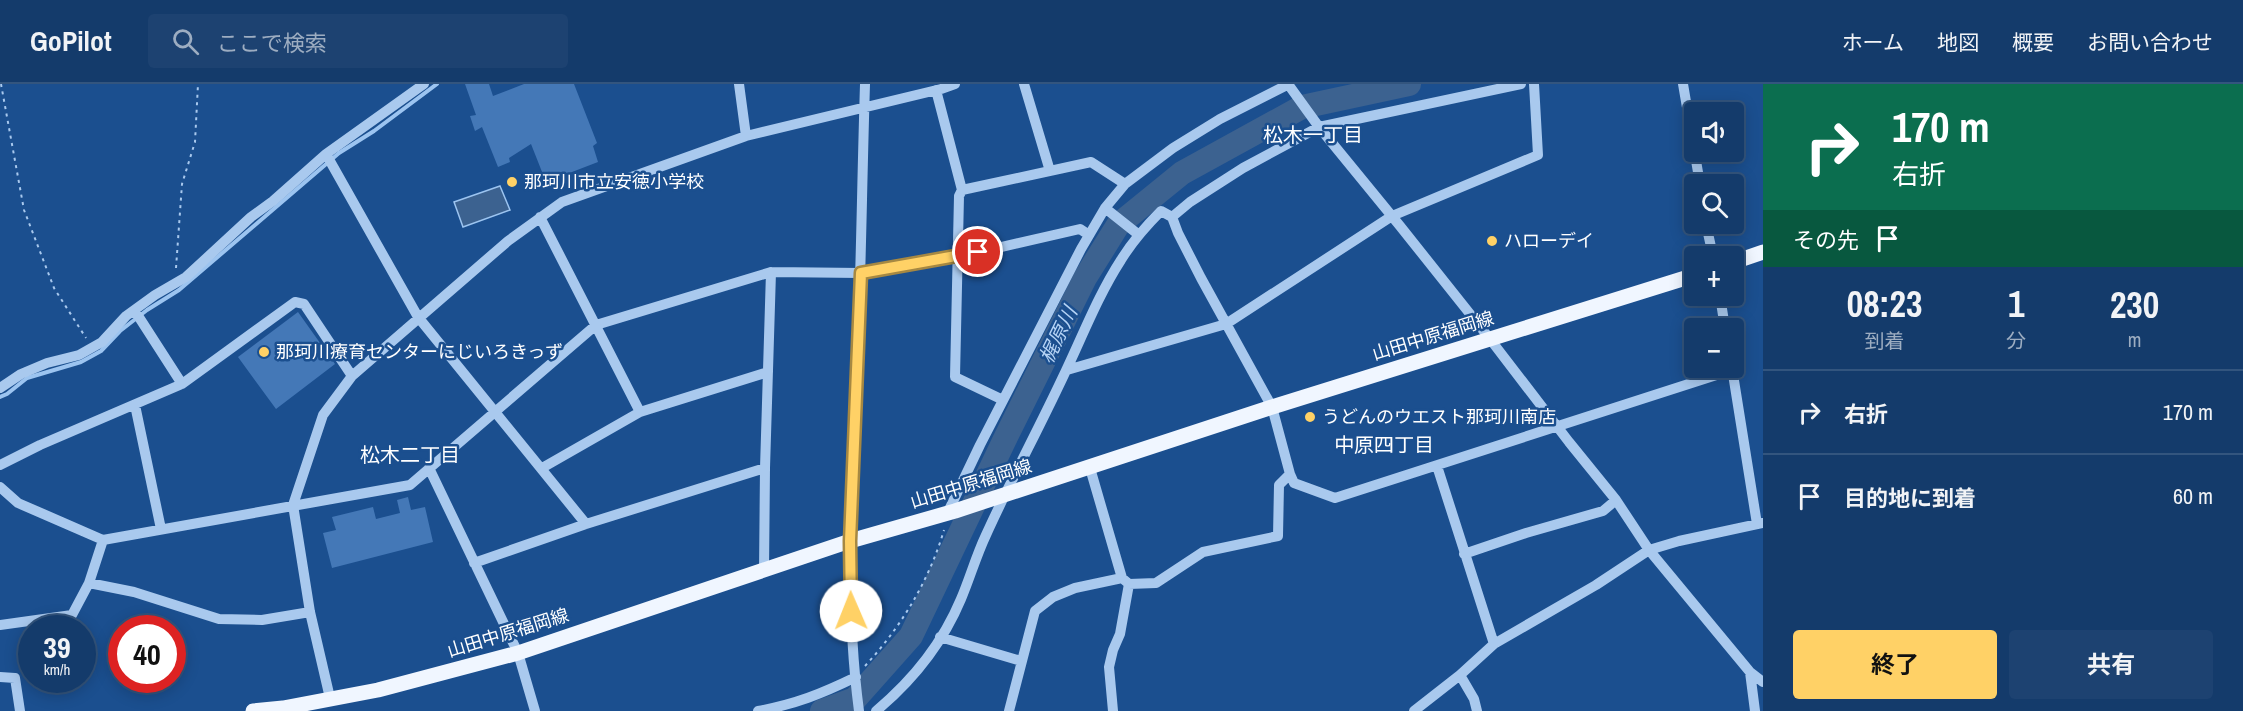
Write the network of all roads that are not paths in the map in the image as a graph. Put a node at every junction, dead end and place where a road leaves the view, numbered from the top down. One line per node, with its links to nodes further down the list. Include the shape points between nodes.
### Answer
1 (424, 84): 14 (street)
2 (739, 84): 13 (street)
3 (865, 84): 11 (street)
4 (955, 84): 10 (street)
5 (1024, 84): 15 (street)
6 (1288, 84): 12 (street); 17 (street, via 1220,118)
7 (1521, 84): 12 (street)
8 (1534, 84): 20 (street, via 1538,155)
9 (1683, 84): 16 (street)
10 (936, 90): 11 (street); 18 (street)
11 (865, 107): 13 (street); 29 (street)
12 (1319, 127): 20 (street); 22 (street, via 1243,168)
13 (746, 136): 21 (street, via 576,196)
14 (326, 154): 31 (street, via 175,284); 32 (street)
15 (1050, 171): 17 (street, via 1091,162); 18 (street)
16 (1698, 174)
17 (1125, 184): 19 (street)
18 (962, 190): 26 (street, via 958,196)
19 (1107, 209): 23 (street); 24 (street)
20 (1392, 216): 33 (street); 35 (street)
21 (540, 217): 32 (street); 34 (street)
22 (1172, 217): 23 (street, via 1161,211); 33 (street)
23 (1137, 234): 36 (street, via 1100,298)
24 (1089, 235): 26 (street, via 1080,229); 43 (street)
25 (1763, 252): 27 (main road)
26 (958, 256): 29 (street); 43 (street, via 955,377)
27 (1744, 259)
28 (771, 272): 29 (street); 34 (street); 37 (street)
29 (861, 273): 65 (street)
30 (1684, 278): 35 (main road, 山田中原福岡線)
31 (135, 310): 41 (street); 42 (street, via 92,348 21,374)
32 (418, 317): 38 (street); 47 (street)
33 (1226, 324): 36 (street); 45 (street)
34 (596, 325): 46 (street); 47 (street)
35 (1490, 339): 45 (main road, 山田中原福岡線); 48 (street)
36 (1066, 370): 57 (street)
37 (768, 372): 46 (street); 53 (street)
38 (352, 376): 41 (street, via 304,304 295,302); 59 (street, via 322,415)
39 (1705, 378): 48 (street)
40 (1734, 378): 61 (street)
41 (182, 384): 44 (street)
42 (0, 388)
43 (1003, 400): 60 (street)
44 (135, 405): 49 (street); 63 (street)
45 (1272, 407): 54 (main road, 山田中原福岡線); 55 (street)
46 (640, 412): 52 (street)
47 (494, 413): 51 (street); 52 (street)
48 (1557, 428): 50 (street); 58 (street)
49 (0, 465)
50 (1437, 466): 55 (street, via 1335,498 1294,483); 67 (street)
51 (429, 468): 59 (street, via 410,485); 68 (street)
52 (542, 468): 62 (street)
53 (765, 468): 62 (street); 69 (street)
54 (1090, 468): 57 (main road, 山田中原福岡線); 70 (street)
55 (1290, 474): 70 (street, via 1279,485 1278,536 1203,552 1156,583)
56 (0, 487): 64 (street, via 18,503)
57 (998, 497): 60 (main road, 山田中原福岡線); 74 (street, via 960,601)
58 (1616, 500): 66 (street); 67 (street, via 1603,511)
59 (293, 505): 63 (street); 72 (street)
60 (952, 512): 65 (main road, 山田中原福岡線)
61 (1760, 523): 66 (street)
62 (586, 524): 68 (street)
63 (161, 529): 64 (street)
64 (103, 540): 71 (street)
65 (850, 541): 69 (main road, 山田中原福岡線); 81 (street)
66 (1649, 550): 75 (street); 78 (street)
67 (1464, 554): 75 (street)
68 (474, 563): 76 (street)
69 (764, 571): 76 (main road, 山田中原福岡線)
70 (1125, 581): 77 (street, via 1075,588 1053,597 1035,611); 91 (street, via 1120,634 1109,667)
71 (89, 584): 72 (street, via 134,591 219,619 262,620); 73 (street, via 72,615)
72 (310, 612): 83 (street)
73 (0, 626)
74 (940, 637): 77 (street); 89 (street, via 897,694)
75 (1494, 644): 79 (street)
76 (518, 653): 83 (main road, 山田中原福岡線, via 378,690); 86 (street)
77 (1021, 661): 90 (street)
78 (1750, 672): 82 (street); 94 (street)
79 (1460, 675): 92 (street); 93 (street)
80 (0, 677): 84 (street, via 15,678)
81 (856, 680): 87 (street, via 794,704); 88 (street)
82 (1763, 682)
83 (330, 698): 85 (main road, 山田中原福岡線)
84 (20, 711)
85 (253, 711)
86 (535, 711)
87 (758, 711)
88 (859, 711)
89 (876, 711)
90 (1009, 711)
91 (1113, 711)
92 (1414, 711)
93 (1477, 711)
94 (1755, 711)

